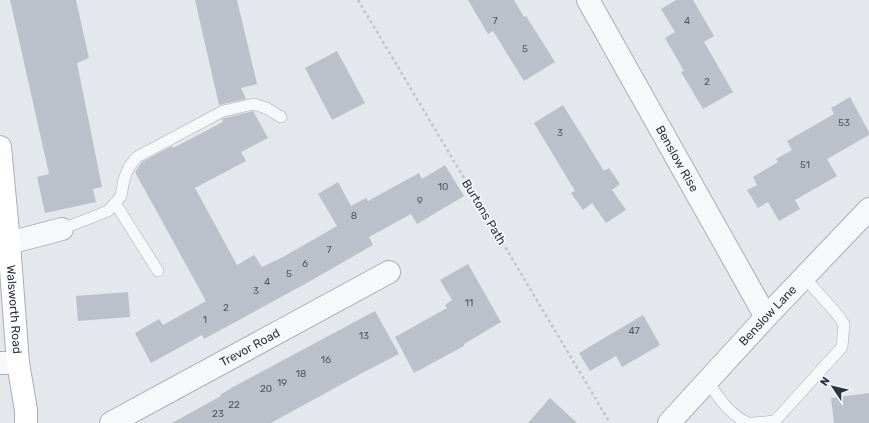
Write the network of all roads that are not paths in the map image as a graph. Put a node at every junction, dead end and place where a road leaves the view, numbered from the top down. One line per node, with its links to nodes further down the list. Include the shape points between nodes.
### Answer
1 (588, 0): 11 (street, Benslow Rise)
2 (281, 117): 4 (lane, via 254,104 223,111 138,157 129,167 121,196)
3 (0, 147): 7 (main road, Walsworth Road)
4 (115, 203): 6 (lane, via 108,211); 8 (lane)
5 (869, 209): 10 (street, Benslow Lane)
6 (62, 229): 7 (street)
7 (9, 243): 12 (main road, Walsworth Road)
8 (158, 271)
9 (389, 272): 15 (street, Trevor Road)
10 (804, 277): 11 (street, Benslow Lane); 18 (lane, via 844,324 842,347 775,421)
11 (766, 317): 13 (street, Benslow Lane)
12 (9, 363): 14 (main road, Walsworth Road, via 26,410)
13 (708, 382): 16 (street, Benslow Lane); 17 (lane, via 735,416)
14 (26, 423)
15 (111, 423)
16 (669, 423)
17 (748, 423)
18 (754, 423)

